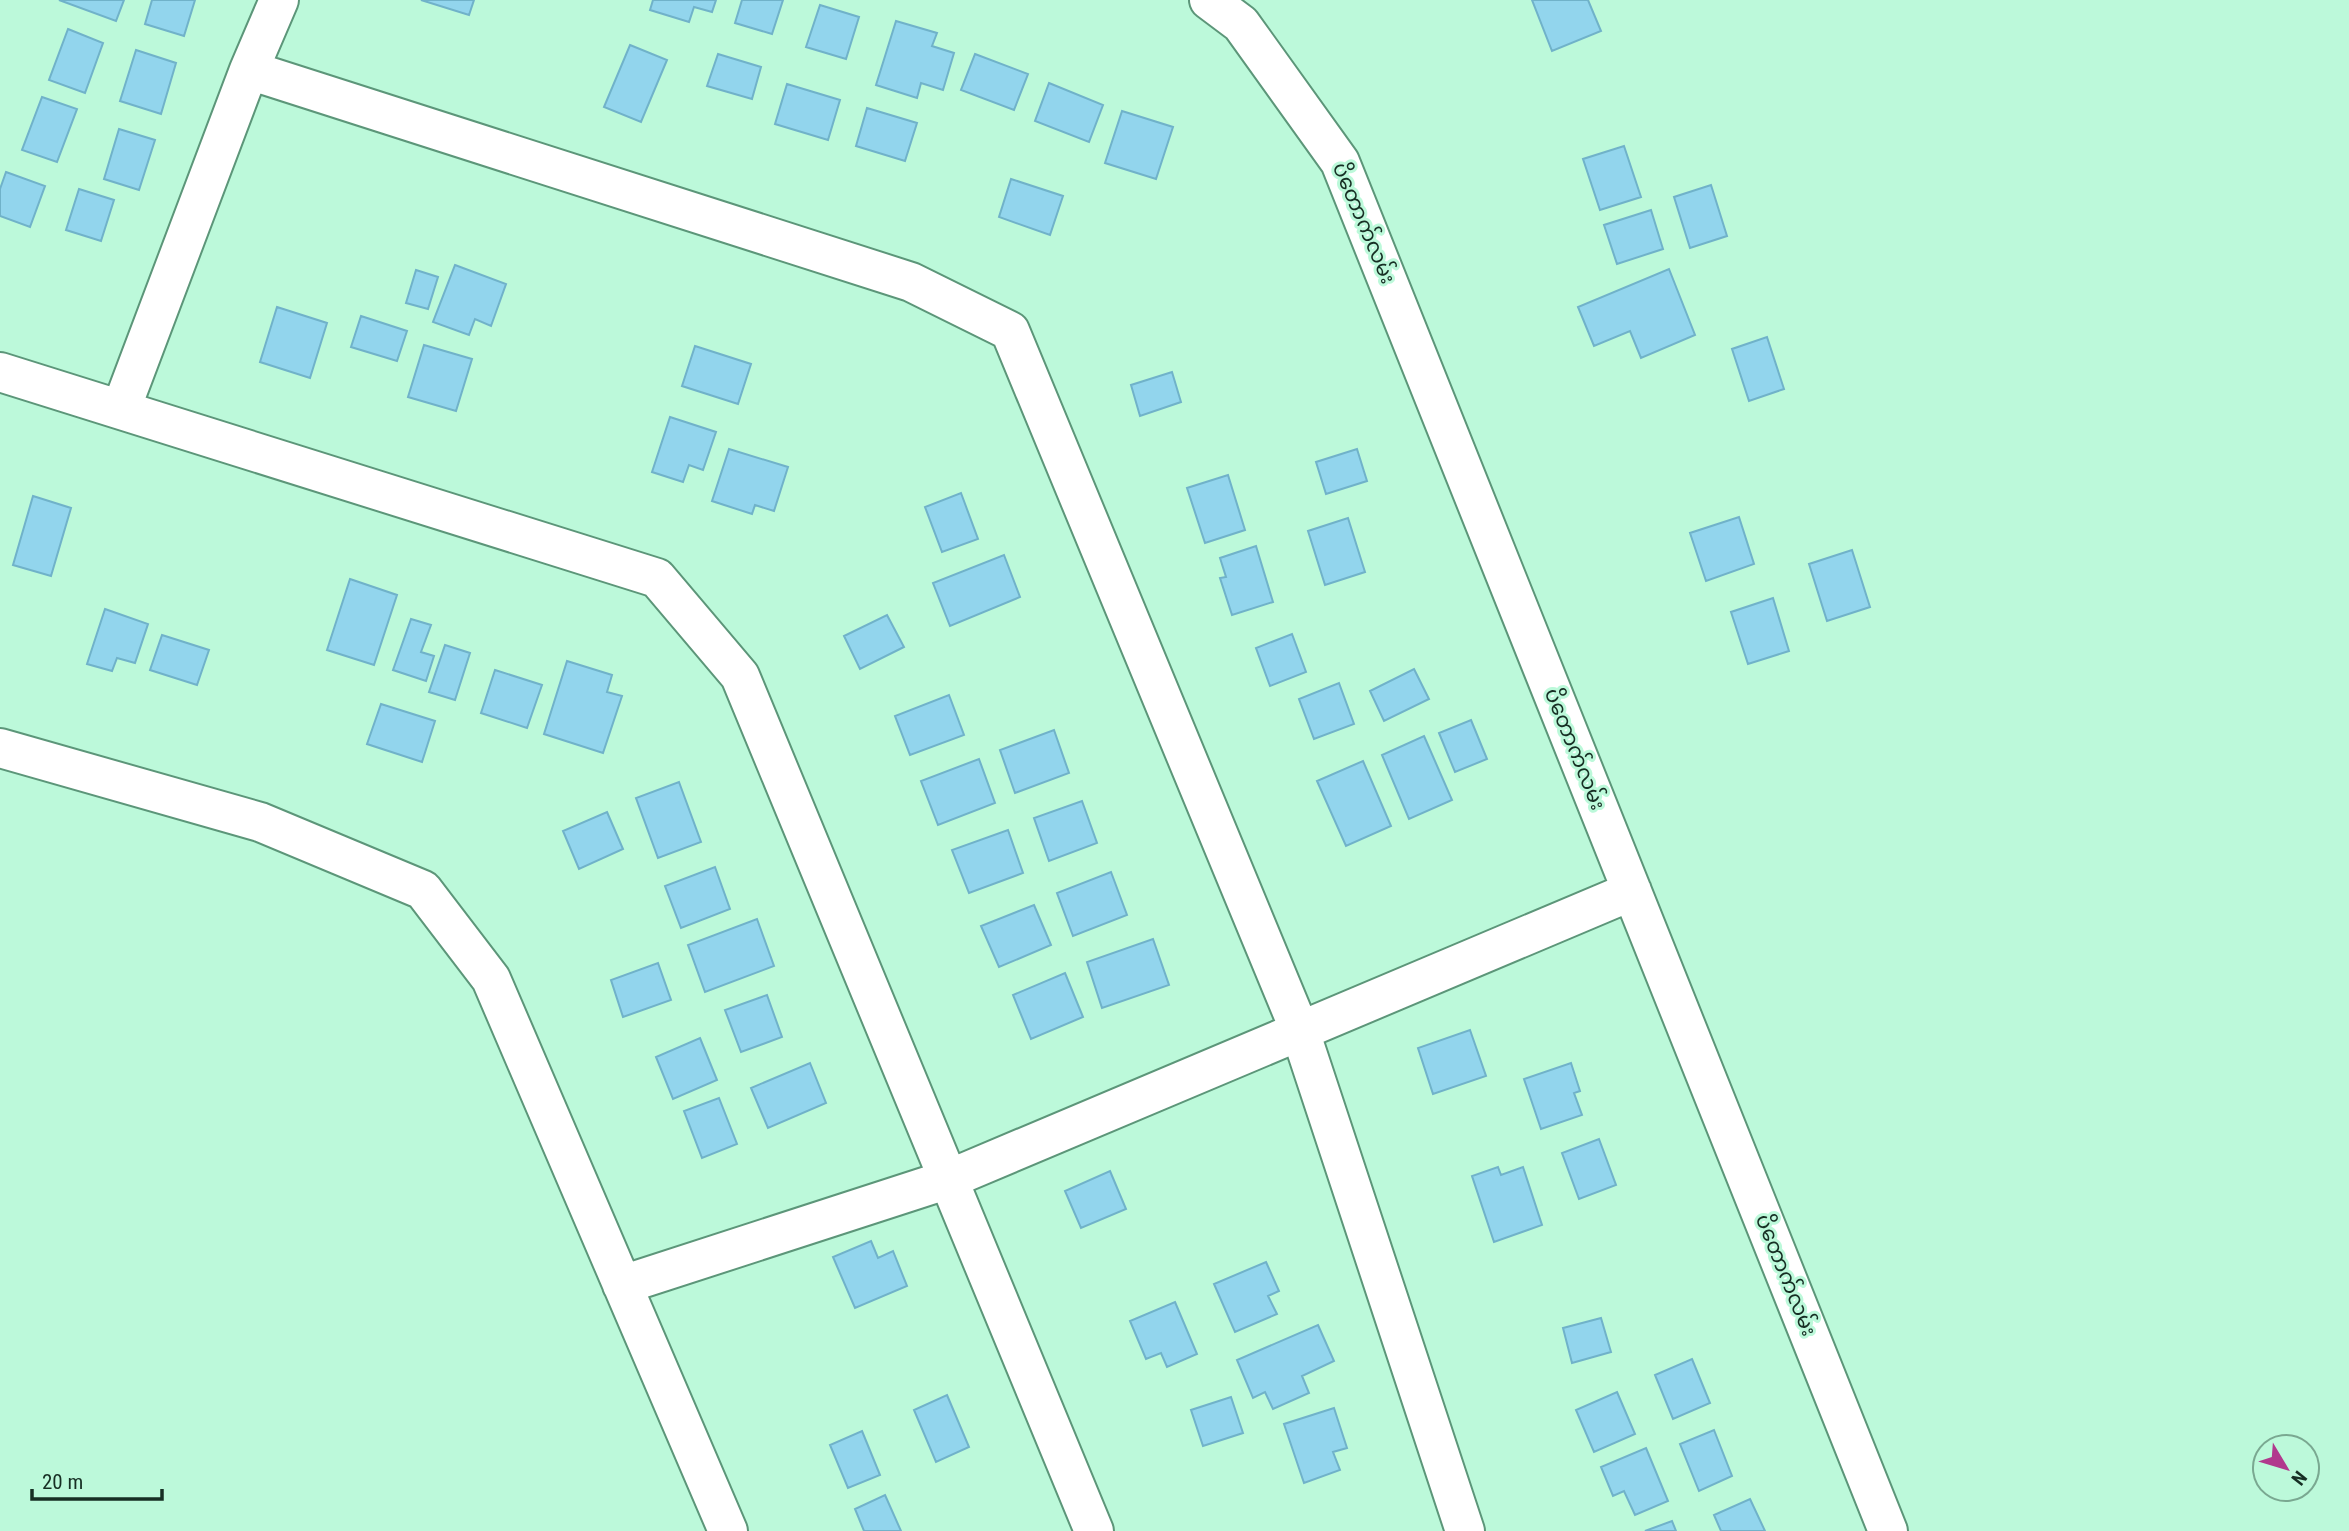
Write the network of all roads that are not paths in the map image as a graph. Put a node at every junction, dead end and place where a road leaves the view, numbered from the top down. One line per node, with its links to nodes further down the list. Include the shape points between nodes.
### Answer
1 (279, 0): 3 (street)
2 (1209, 0): 7 (street, ပိတောက်လမ်း, via 1241,24 1340,162)
3 (249, 69): 5 (street); 8 (street, via 911,282 1010,331)
4 (0, 372): 5 (street)
5 (121, 410): 9 (street, via 657,578 740,676)
6 (0, 748): 10 (street, via 260,822 423,890 491,979)
7 (1632, 891): 8 (street); 14 (street, ပိတောက်လမ်း)
8 (1300, 1031): 9 (street); 13 (street)
9 (949, 1180): 10 (street); 12 (street)
10 (622, 1285): 11 (street)
11 (727, 1531)
12 (1094, 1531)
13 (1465, 1531)
14 (1888, 1531)

